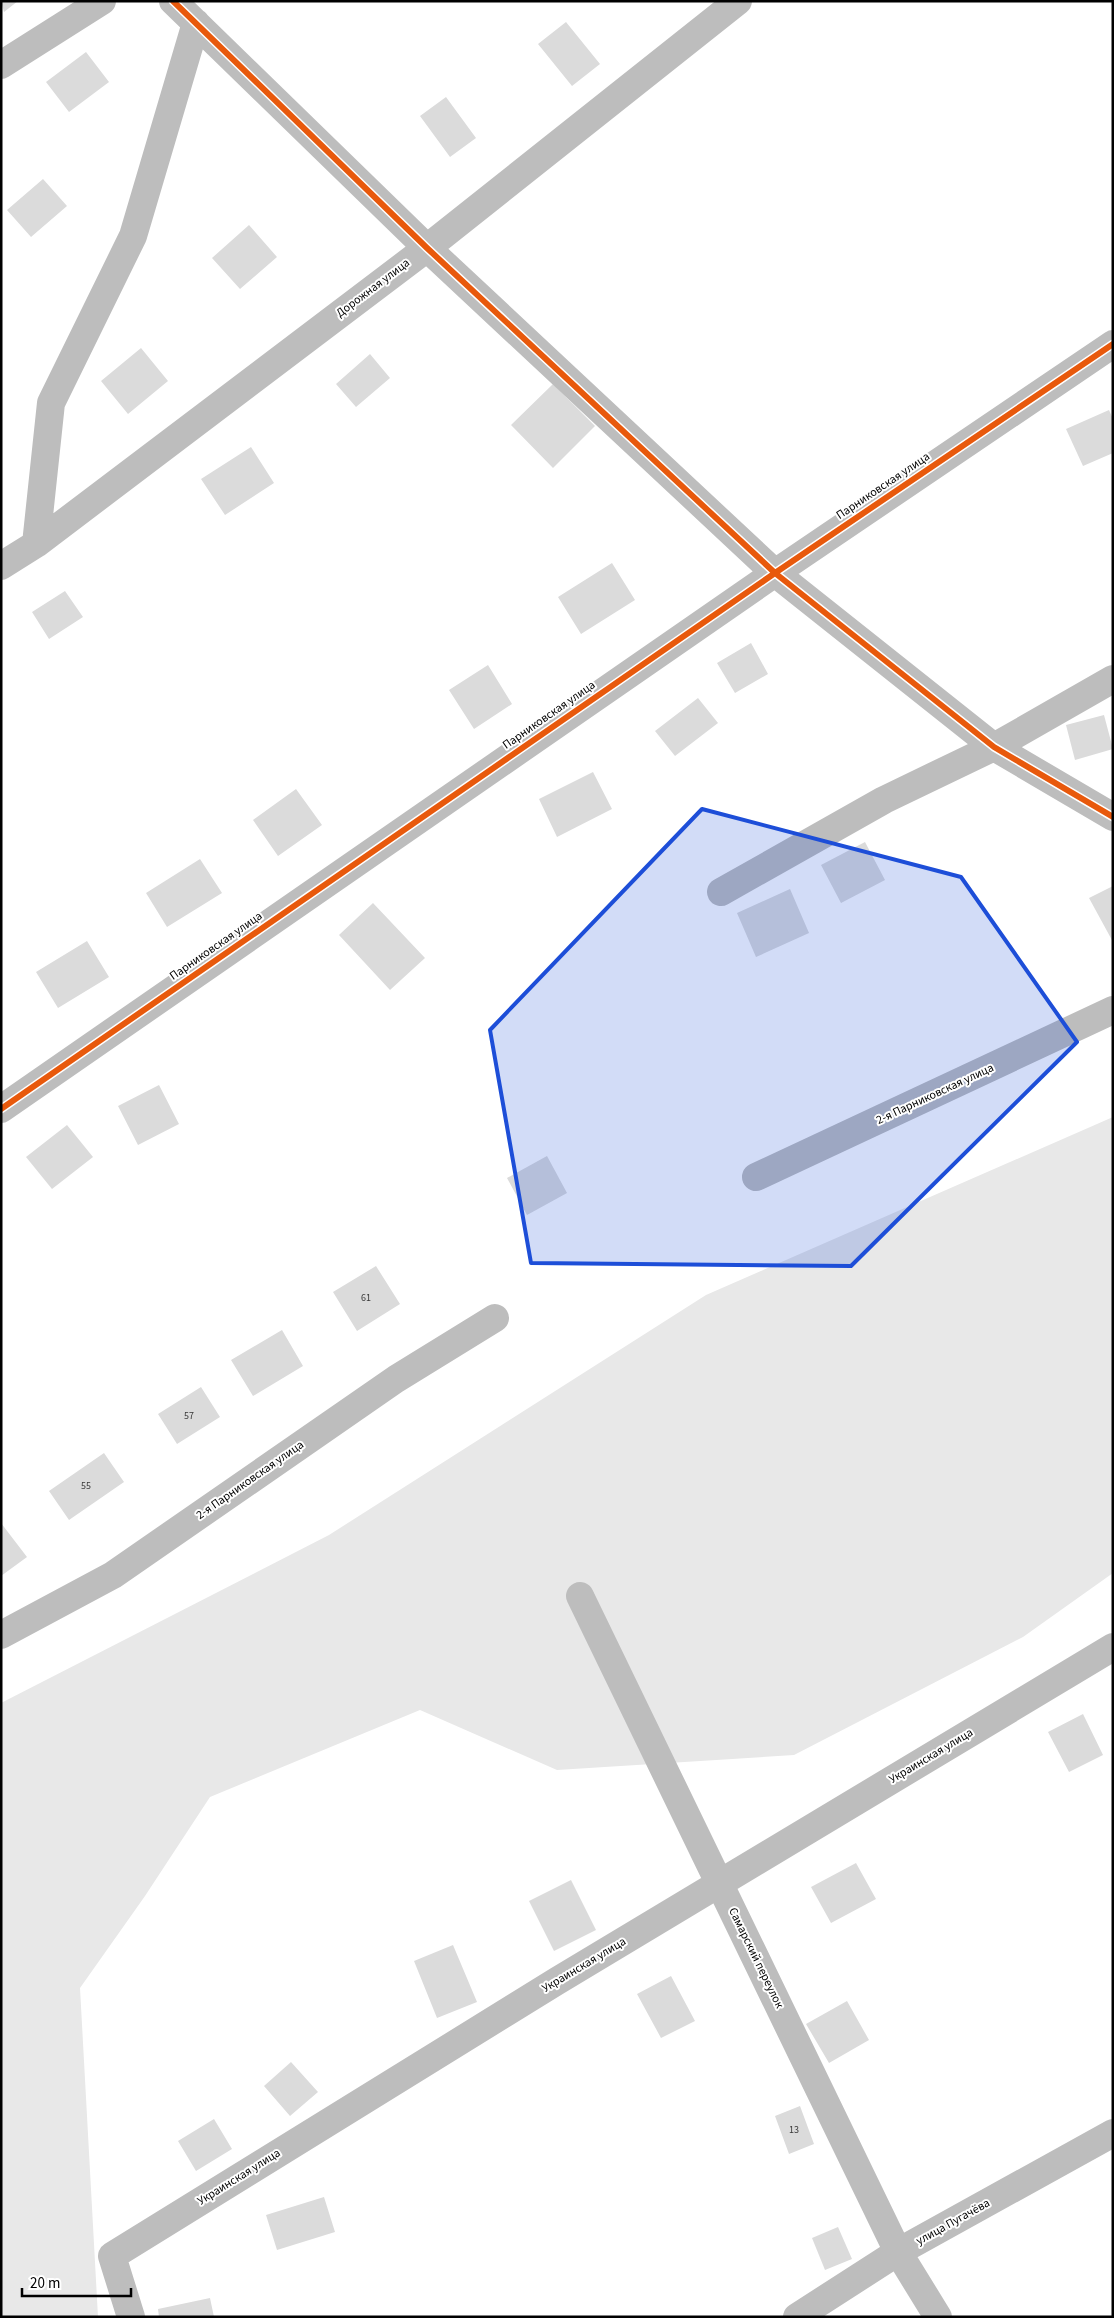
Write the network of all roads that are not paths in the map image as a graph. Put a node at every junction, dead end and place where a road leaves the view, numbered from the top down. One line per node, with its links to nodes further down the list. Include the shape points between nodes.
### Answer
1 (102, 1): 5 (street)
2 (173, 1): 4 (street)
3 (738, 1): 6 (street, Дорожная улица)
4 (196, 23): 6 (street); 8 (street, via 133,236 50,402)
5 (1, 64)
6 (427, 248): 8 (street, Дорожная улица); 10 (street)
7 (1113, 344): 10 (street, Парниковская улица)
8 (36, 544): 9 (street, Дорожная улица)
9 (1, 566)
10 (775, 572): 12 (street); 16 (street, Парниковская улица)
11 (1113, 679): 12 (street)
12 (994, 747): 13 (street); 14 (street, via 884,800)
13 (1113, 817)
14 (721, 892)
15 (1113, 1010): 17 (street, 2-я Парниковская улица)
16 (1, 1108)
17 (756, 1177)
18 (495, 1318): 20 (street, 2-я Парниковская улица, via 396,1378 113,1575)
19 (580, 1596): 22 (street, Самарский переулок)
20 (1, 1635)
21 (1113, 1647): 22 (street, Украинская улица)
22 (720, 1883): 24 (street, Самарский переулок); 25 (street, Украинская улица, via 112,2256)
23 (1113, 2133): 24 (street, улица Пугачёва)
24 (898, 2252): 26 (street, улица Пугачёва); 27 (street, Самарский переулок)
25 (131, 2317)
26 (797, 2317)
27 (938, 2317)

